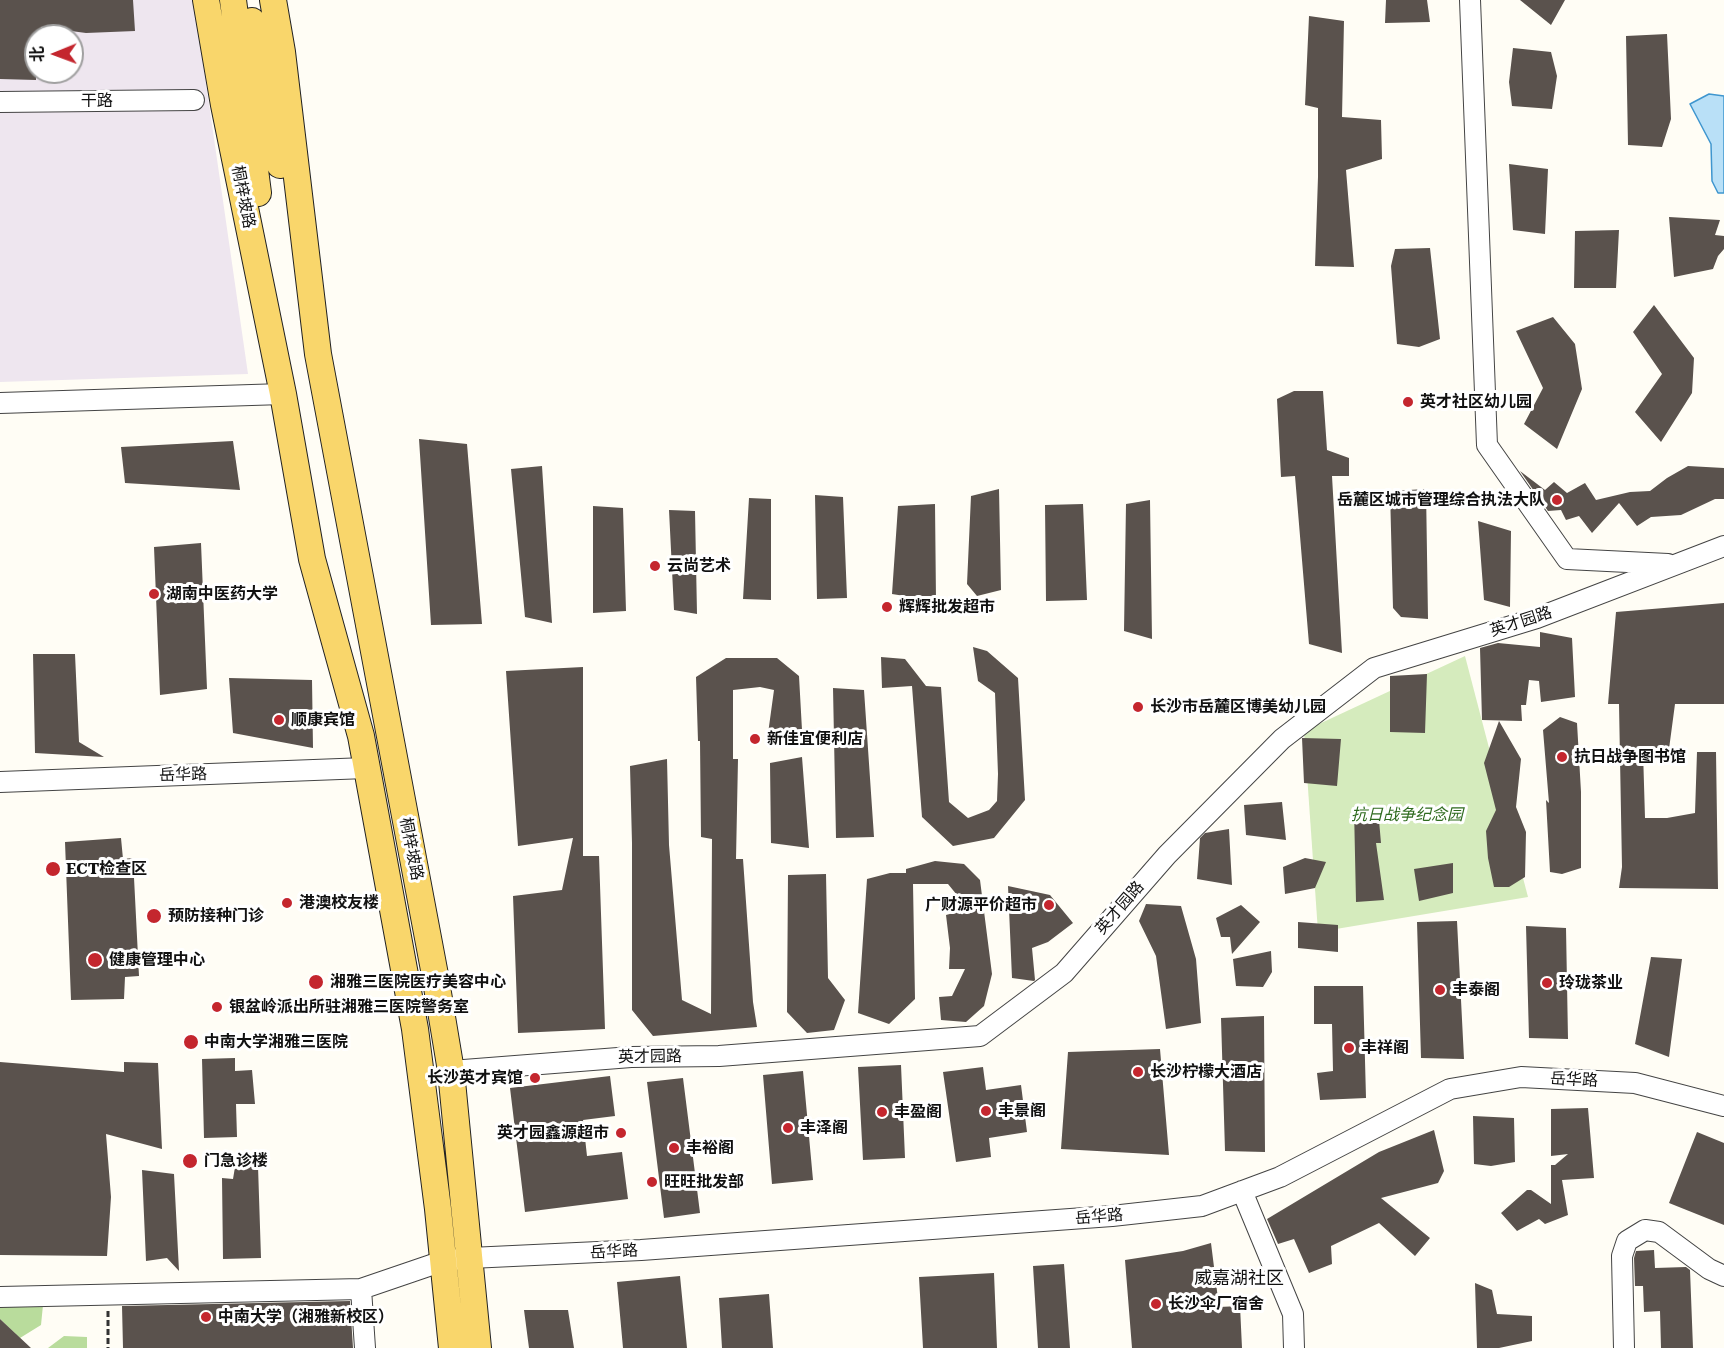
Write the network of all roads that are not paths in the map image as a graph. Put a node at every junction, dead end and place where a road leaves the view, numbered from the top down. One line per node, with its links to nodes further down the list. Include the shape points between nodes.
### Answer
1 (207, 0): 9 (main road, 桐梓坡路, via 224,105)
2 (233, 0): 9 (main road, 桐梓坡路)
3 (248, 0): 8 (main road, 桐梓坡路)
4 (273, 0): 8 (main road, 桐梓坡路)
5 (1470, 0): 12 (street, via 1487,445 1567,559)
6 (195, 100): 7 (street, 干路)
7 (0, 102)
8 (318, 354): 15 (main road, 桐梓坡路)
9 (283, 394): 10 (street); 13 (main road, 桐梓坡路, via 312,559 361,736)
10 (0, 403)
11 (1724, 546): 12 (street, 英才园路)
12 (1677, 565): 15 (street, 英才园路, via 1537,618 1374,668 1282,739 1167,855 1064,973 980,1036)
13 (366, 768): 14 (street, 岳华路); 19 (main road, 桐梓坡路, via 415,1029)
14 (0, 782)
15 (451, 1071): 18 (main road, 桐梓坡路)
16 (1724, 1106): 17 (street, 岳华路, via 1635,1083 1521,1077 1450,1089 1280,1177)
17 (1242, 1191): 18 (street, 岳华路, via 1202,1206 1112,1216 641,1250); 26 (street, via 1293,1314)
18 (470, 1258): 19 (street, 岳华路); 25 (main road, 桐梓坡路)
19 (443, 1261): 21 (street, 岳华路); 24 (main road, 桐梓坡路)
20 (1724, 1276): 27 (street, via 1659,1232 1645,1230 1627,1241 1622,1256)
21 (361, 1289): 22 (street, 岳华路); 23 (street)
22 (0, 1297)
23 (365, 1348)
24 (452, 1348)
25 (478, 1348)
26 (1294, 1348)
27 (1624, 1348)

